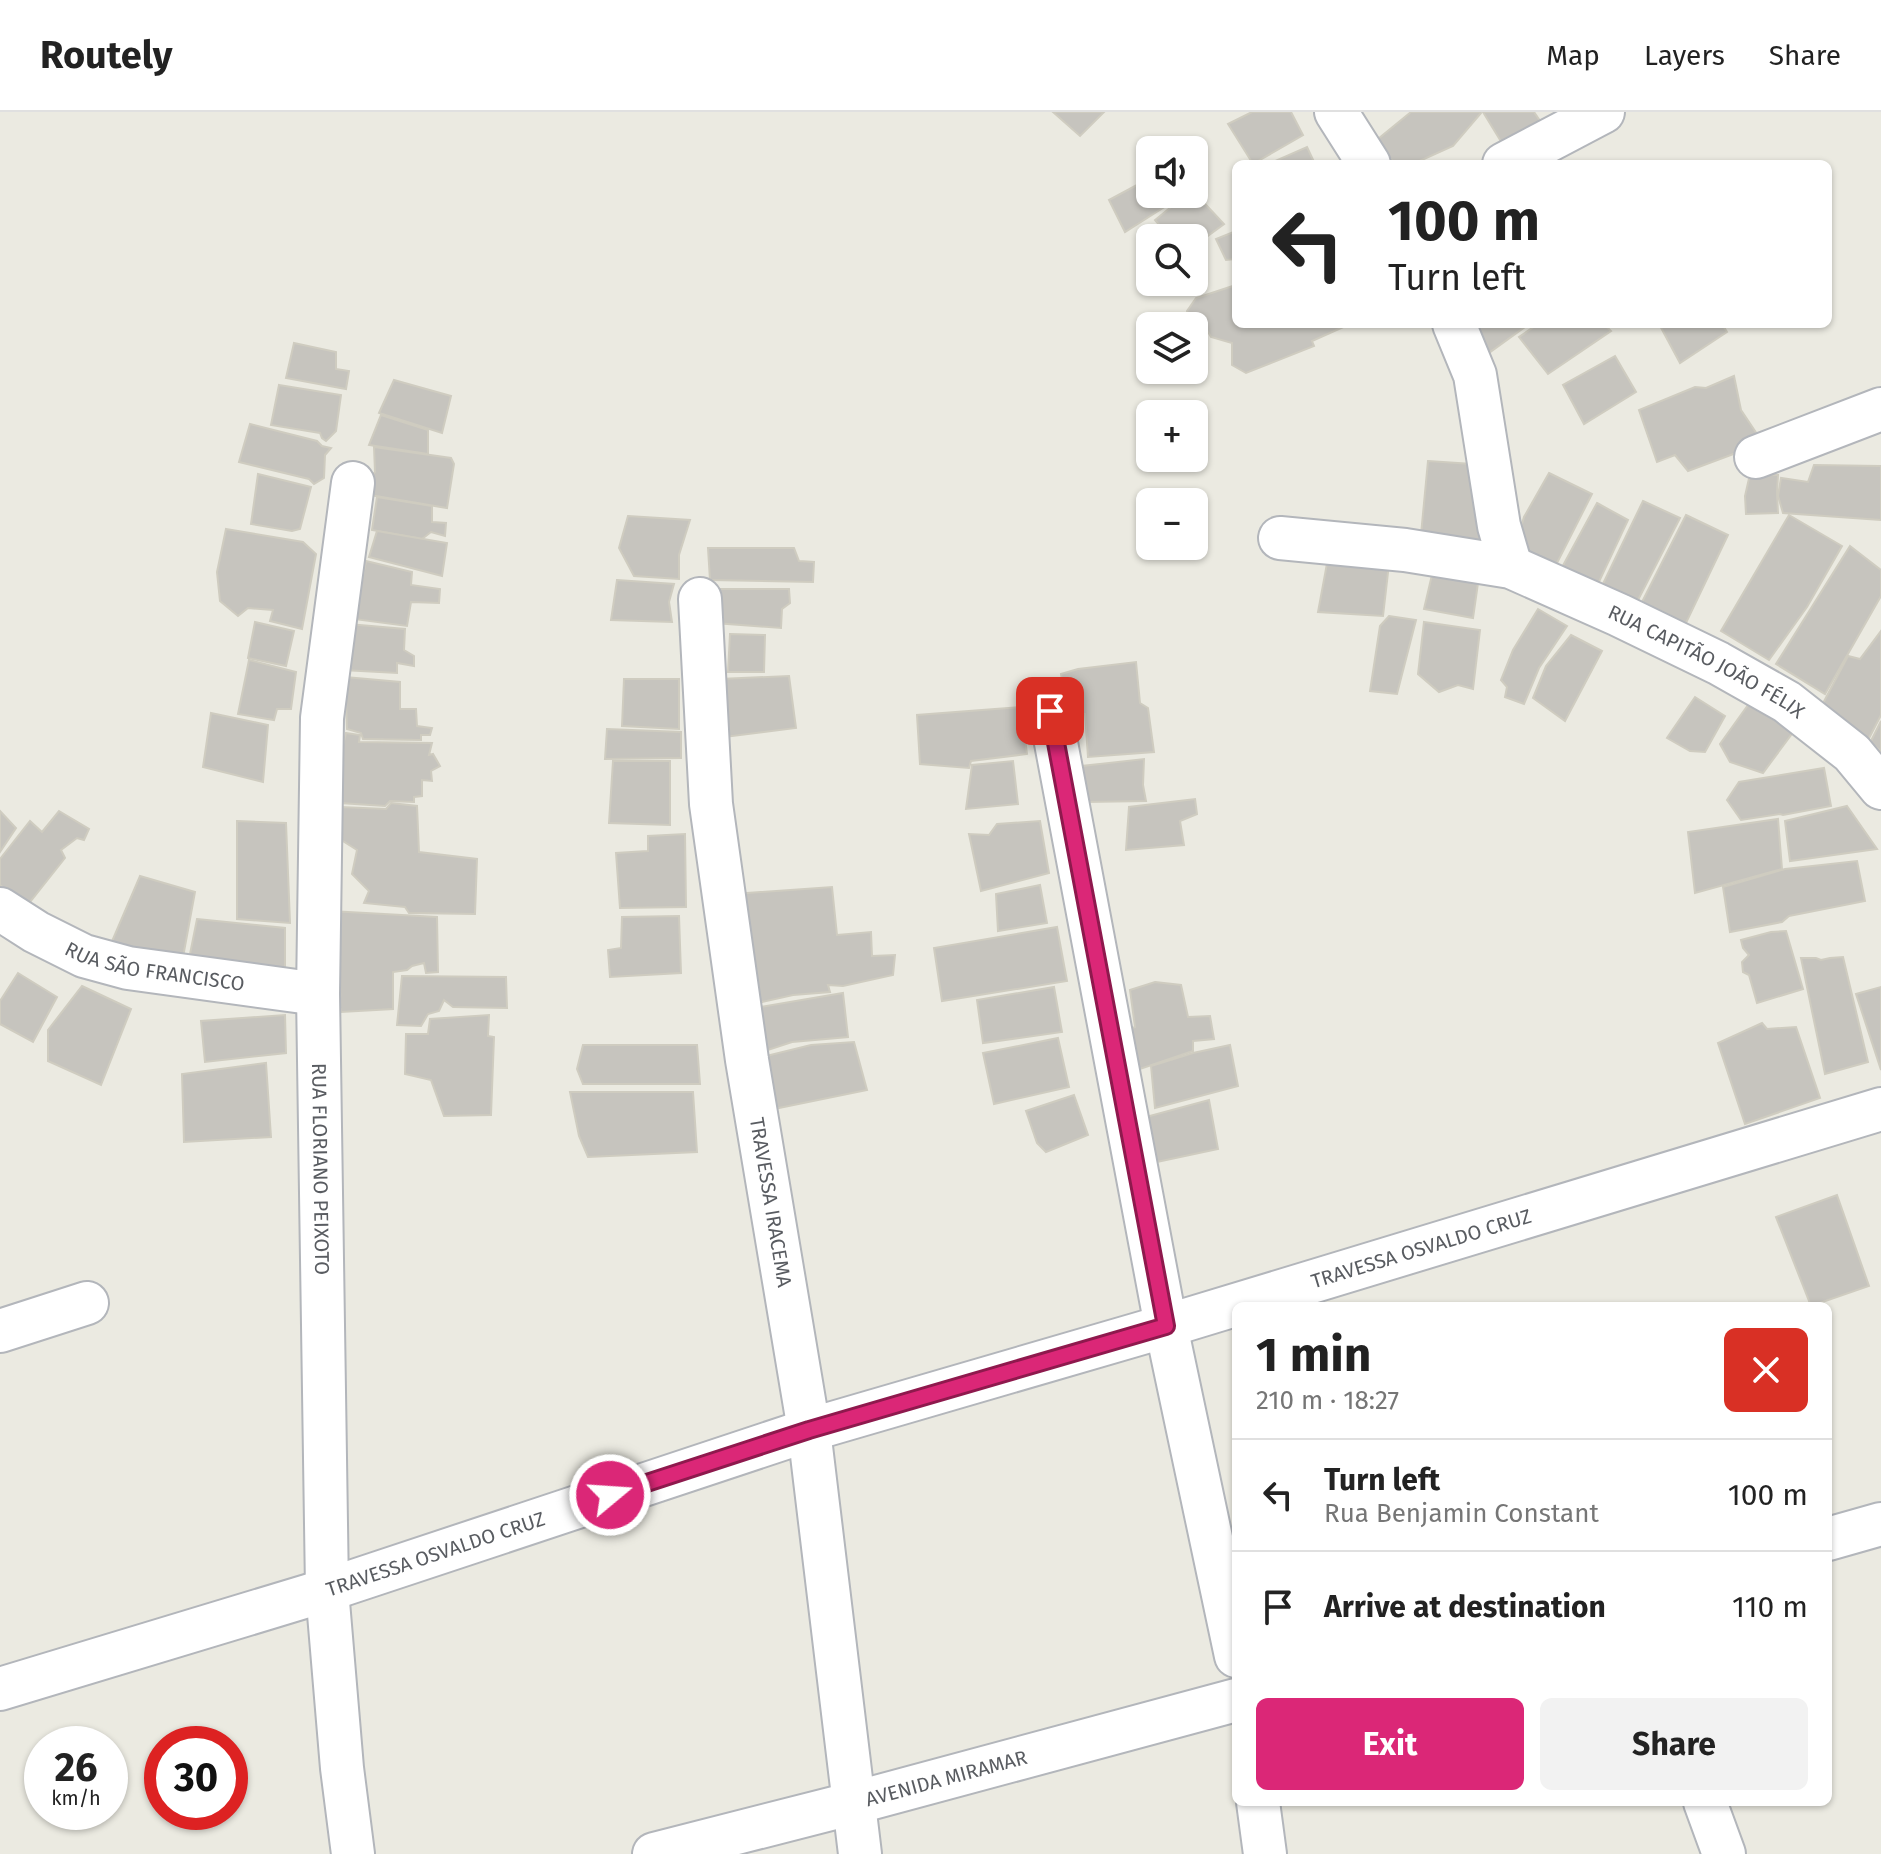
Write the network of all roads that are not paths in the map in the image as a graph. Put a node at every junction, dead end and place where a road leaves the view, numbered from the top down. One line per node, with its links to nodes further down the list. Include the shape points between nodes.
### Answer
1 (1336, 112): 3 (street)
2 (1603, 112): 4 (street)
3 (1366, 160)
4 (1512, 160)
5 (1456, 328): 10 (street, via 1475,375 1499,526)
6 (1881, 409): 7 (street)
7 (1756, 457)
8 (353, 483): 15 (street, RUA FLORIANO PEIXOTO, via 322,718)
9 (1280, 538): 10 (street, RUA CAPITÃO JOÃO FÉLIX)
10 (1511, 567): 13 (street, RUA CAPITÃO JOÃO FÉLIX, via 1718,663 1787,702 1852,753)
11 (700, 599): 22 (street, TRAVESSA IRACEMA, via 711,804 747,1060)
12 (1050, 711): 20 (street)
13 (1881, 788)
14 (0, 909): 15 (street, RUA SÃO FRANCISCO, via 84,956 113,964)
15 (318, 994): 25 (street, RUA FLORIANO PEIXOTO)
16 (1881, 1109): 17 (street, TRAVESSA OSVALDO CRUZ)
17 (1245, 1302)
18 (87, 1303): 21 (street)
19 (1232, 1306): 20 (street, TRAVESSA OSVALDO CRUZ)
20 (1166, 1326): 22 (street, TRAVESSA OSVALDO CRUZ); 26 (street)
21 (0, 1331)
22 (809, 1430): 25 (street, TRAVESSA OSVALDO CRUZ); 29 (street, TRAVESSA IRACEMA)
23 (1881, 1524): 24 (street)
24 (1832, 1538)
25 (327, 1590): 27 (street, TRAVESSA OSVALDO CRUZ); 32 (street, RUA FLORIANO PEIXOTO)
26 (1232, 1637)
27 (0, 1689)
28 (1232, 1701): 29 (street, AVENIDA MIRAMAR)
29 (854, 1803): 33 (street, AVENIDA MIRAMAR); 34 (street, TRAVESSA IRACEMA)
30 (1259, 1806): 35 (street)
31 (1706, 1806): 36 (street)
32 (353, 1854)
33 (654, 1854)
34 (860, 1854)
35 (1265, 1854)
36 (1724, 1854)

